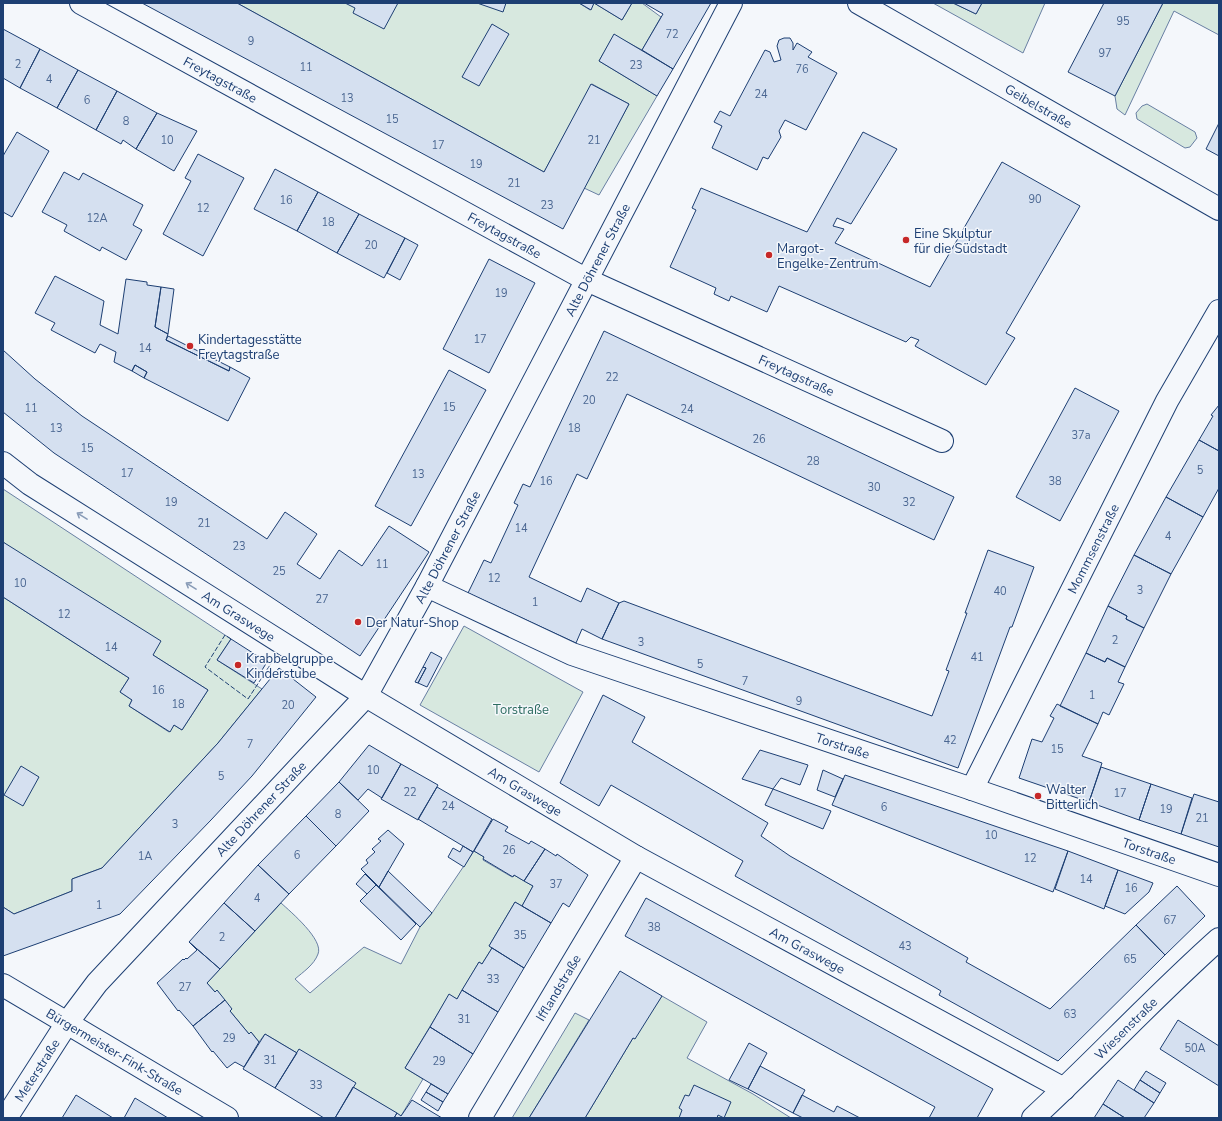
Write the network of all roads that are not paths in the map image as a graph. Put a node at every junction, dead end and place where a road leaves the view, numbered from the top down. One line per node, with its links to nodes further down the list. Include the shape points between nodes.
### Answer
1 (80, 3): 5 (street, Freytagstraße)
2 (731, 3): 5 (street, Alte Döhrener Straße)
3 (859, 3): 4 (street, Geibelstraße)
4 (1219, 209)
5 (587, 280): 7 (street, Freytagstraße); 9 (street, Alte Döhrener Straße)
6 (1219, 311): 11 (street, Mommsenstraße, via 1167,401)
7 (942, 441)
8 (3, 463): 10 (street, Am Graswege, one-way to 8, via 30,484)
9 (427, 586): 10 (street, Alte Döhrener Straße); 11 (street, Torstraße, via 572,654)
10 (366, 696): 12 (street, Am Graswege); 16 (street, Alte Döhrener Straße, via 97,983)
11 (972, 789): 13 (street, Torstraße)
12 (636, 857): 17 (street, Am Graswege); 20 (street, Ifflandstraße)
13 (1219, 875)
14 (1219, 939): 17 (street, Wiesenstraße, via 1186,968)
15 (3, 985): 16 (street, Bürgermeister-Fink-Straße)
16 (67, 1023): 18 (street, Meterstraße); 19 (street, Bürgermeister-Fink-Straße)
17 (1064, 1089): 21 (street, Wiesenstraße)
18 (6, 1118)
19 (227, 1118)
20 (480, 1118)
21 (1033, 1118)

